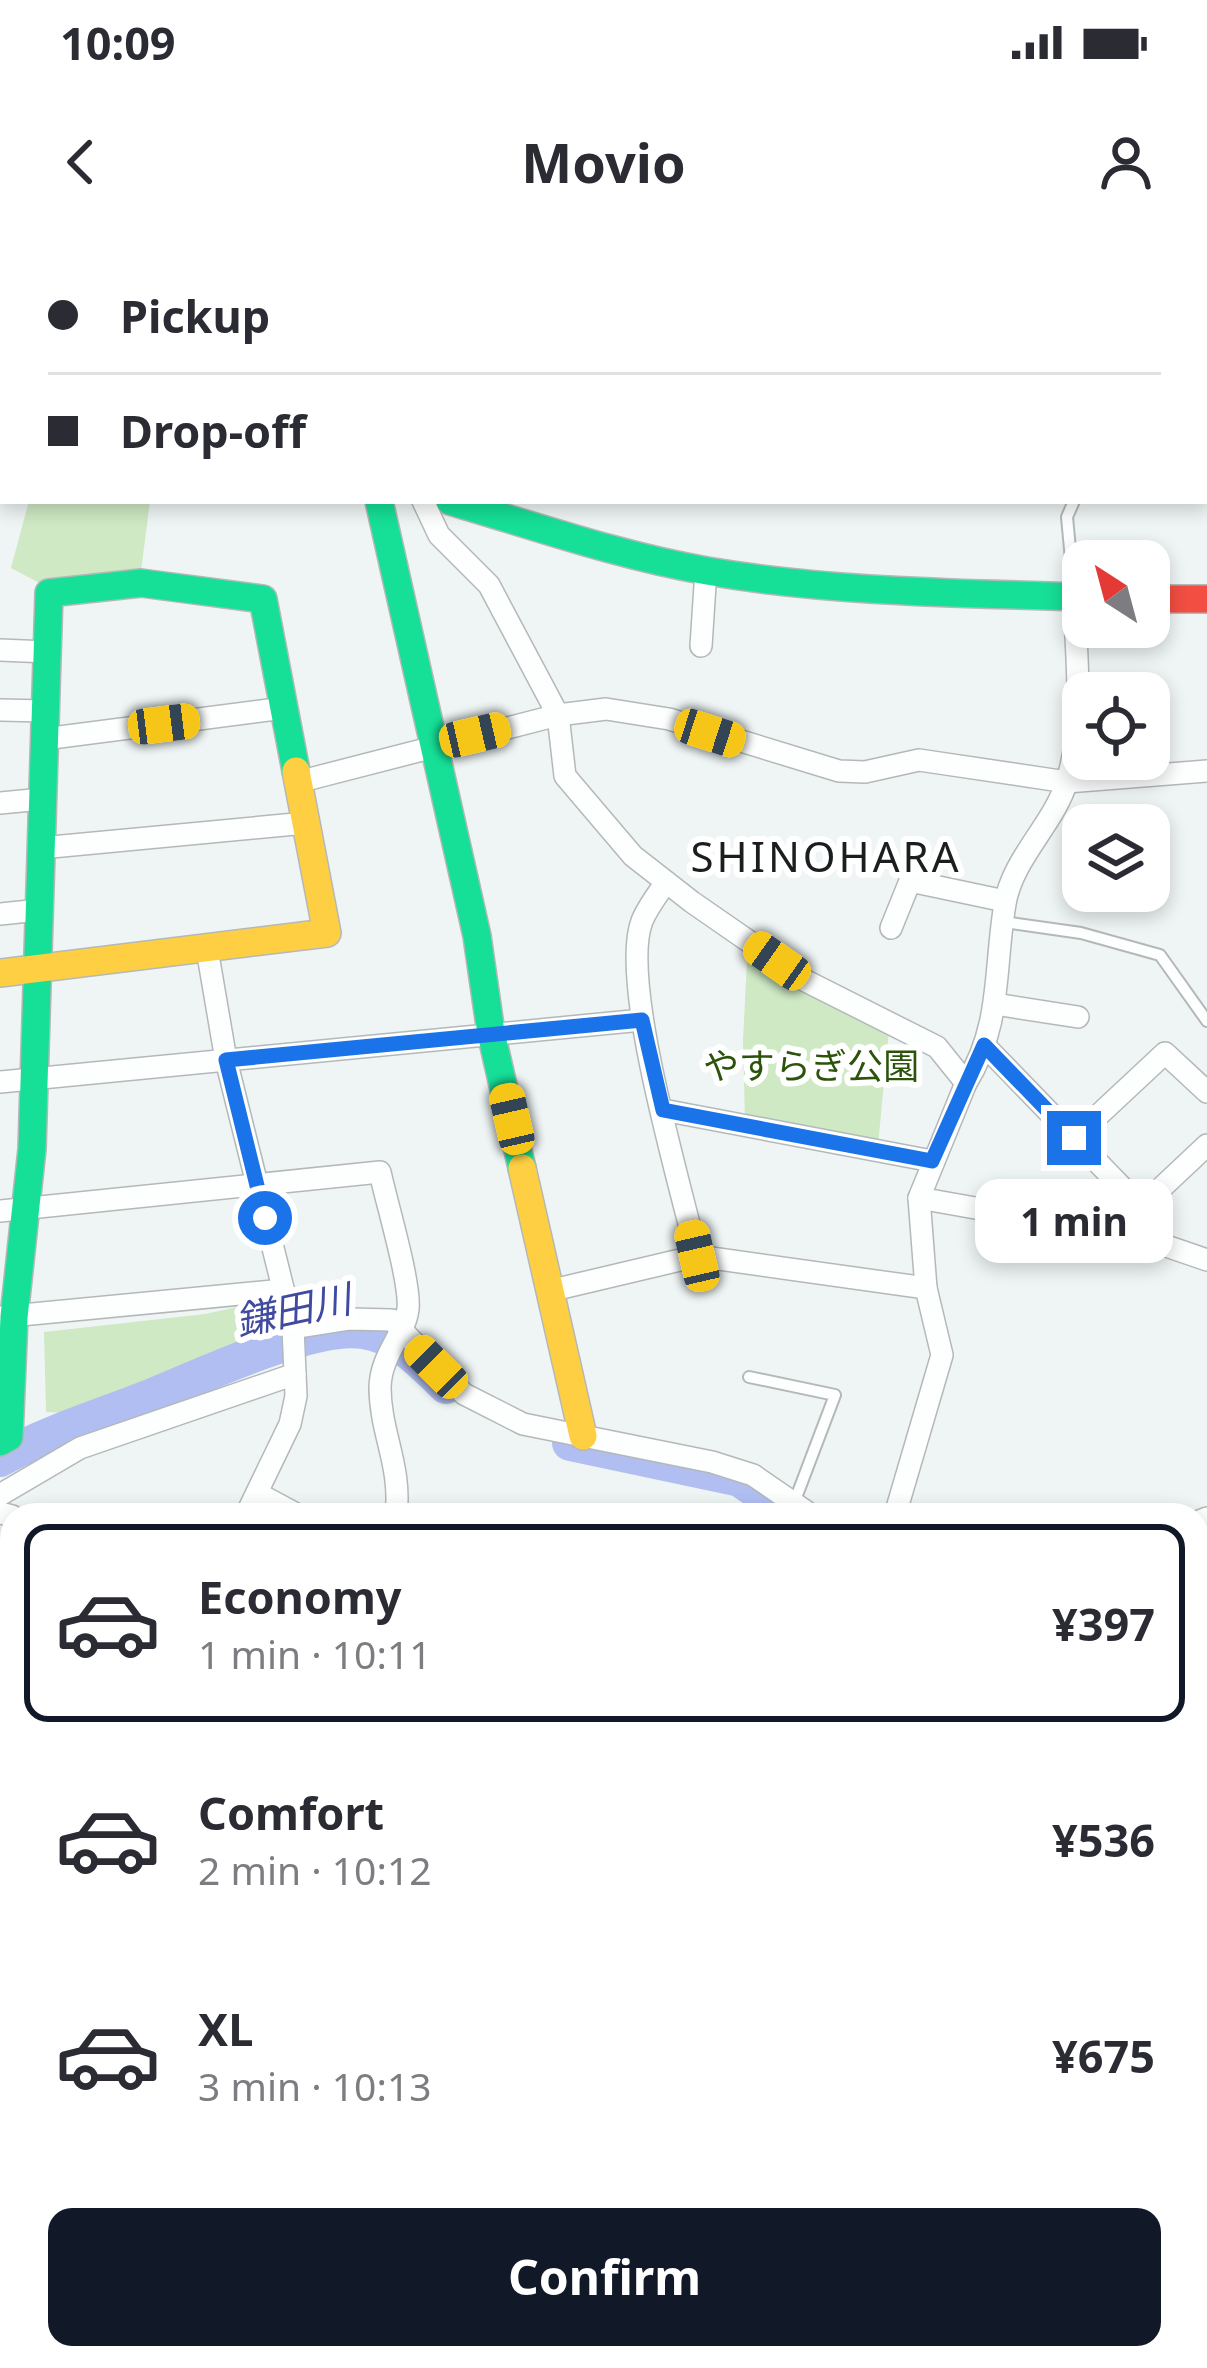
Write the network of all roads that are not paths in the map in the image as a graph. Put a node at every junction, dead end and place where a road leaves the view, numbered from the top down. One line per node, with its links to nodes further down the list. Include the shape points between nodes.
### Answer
1 (380, 504): 18 (street)
2 (425, 504): 16 (street, via 450,550 489,585)
3 (460, 504): 6 (street)
4 (1073, 504): 5 (lane)
5 (1070, 540)
6 (706, 570): 7 (street); 10 (street)
7 (1062, 596)
8 (1201, 596): 9 (street)
9 (1170, 598)
10 (701, 646)
11 (1078, 648): 21 (street)
12 (0, 650): 13 (street)
13 (47, 652): 14 (street, via 49,593 142,583 263,599); 17 (street)
14 (284, 708): 17 (street); 20 (street)
15 (0, 710): 17 (street)
16 (558, 715): 18 (street); 21 (street, via 605,709 669,719 839,771 919,760); 26 (street, via 565,776)
17 (45, 725): 22 (street)
18 (433, 745): 20 (street); 38 (street)
19 (1207, 772): 21 (street)
20 (298, 782): 24 (street)
21 (1067, 782): 28 (street)
22 (42, 799): 23 (street); 25 (street)
23 (0, 802)
24 (306, 823): 25 (street); 31 (street, via 327,933)
25 (41, 848): 27 (street)
26 (666, 882): 36 (street, via 637,945); 43 (street, via 806,981 937,1047)
27 (39, 910): 29 (street); 32 (street)
28 (1004, 912): 30 (street, via 910,881); 34 (street); 37 (lane, via 1160,955)
29 (0, 914)
30 (891, 928)
31 (207, 949): 32 (street); 40 (street)
32 (37, 970): 33 (street); 41 (street)
33 (0, 973)
34 (995, 1004): 35 (street); 39 (street)
35 (1078, 1017)
36 (642, 1020): 38 (street); 45 (street)
37 (1207, 1021)
38 (491, 1033): 40 (street); 56 (street)
39 (984, 1045): 43 (street); 46 (street)
40 (226, 1060): 41 (street); 49 (street)
41 (34, 1079): 42 (street); 51 (street)
42 (0, 1082)
43 (966, 1083): 48 (street)
44 (1207, 1092): 46 (street, via 1165,1053)
45 (663, 1110): 48 (street); 52 (street)
46 (1074, 1138): 47 (street, via 1141,1207)
47 (1207, 1145)
48 (932, 1161): 50 (street)
49 (256, 1182): 51 (street); 55 (street); 59 (street, via 380,1172 406,1287)
50 (919, 1198): 53 (street, via 1142,1238); 54 (street)
51 (14, 1209): 57 (street)
52 (697, 1256): 54 (street); 56 (street)
53 (1207, 1260)
54 (926, 1288): 71 (street, via 942,1354)
55 (283, 1290): 57 (street); 58 (street)
56 (553, 1290): 62 (street)
57 (7, 1317): 63 (street, via 9,1436)
58 (292, 1328): 59 (street, via 350,1319 392,1320); 60 (street)
59 (399, 1329): 62 (street, via 464,1394 523,1424); 68 (street, via 380,1386)
60 (295, 1374): 64 (street, via 290,1424); 65 (street, via 80,1448)
61 (748, 1377): 70 (lane, via 835,1395)
62 (583, 1436): 69 (street, via 753,1475)
63 (0, 1442)
64 (257, 1492): 66 (street); 67 (street)
65 (0, 1495)
66 (252, 1503)
67 (277, 1503)
68 (397, 1503)
69 (793, 1503)
70 (804, 1503)
71 (899, 1503)

